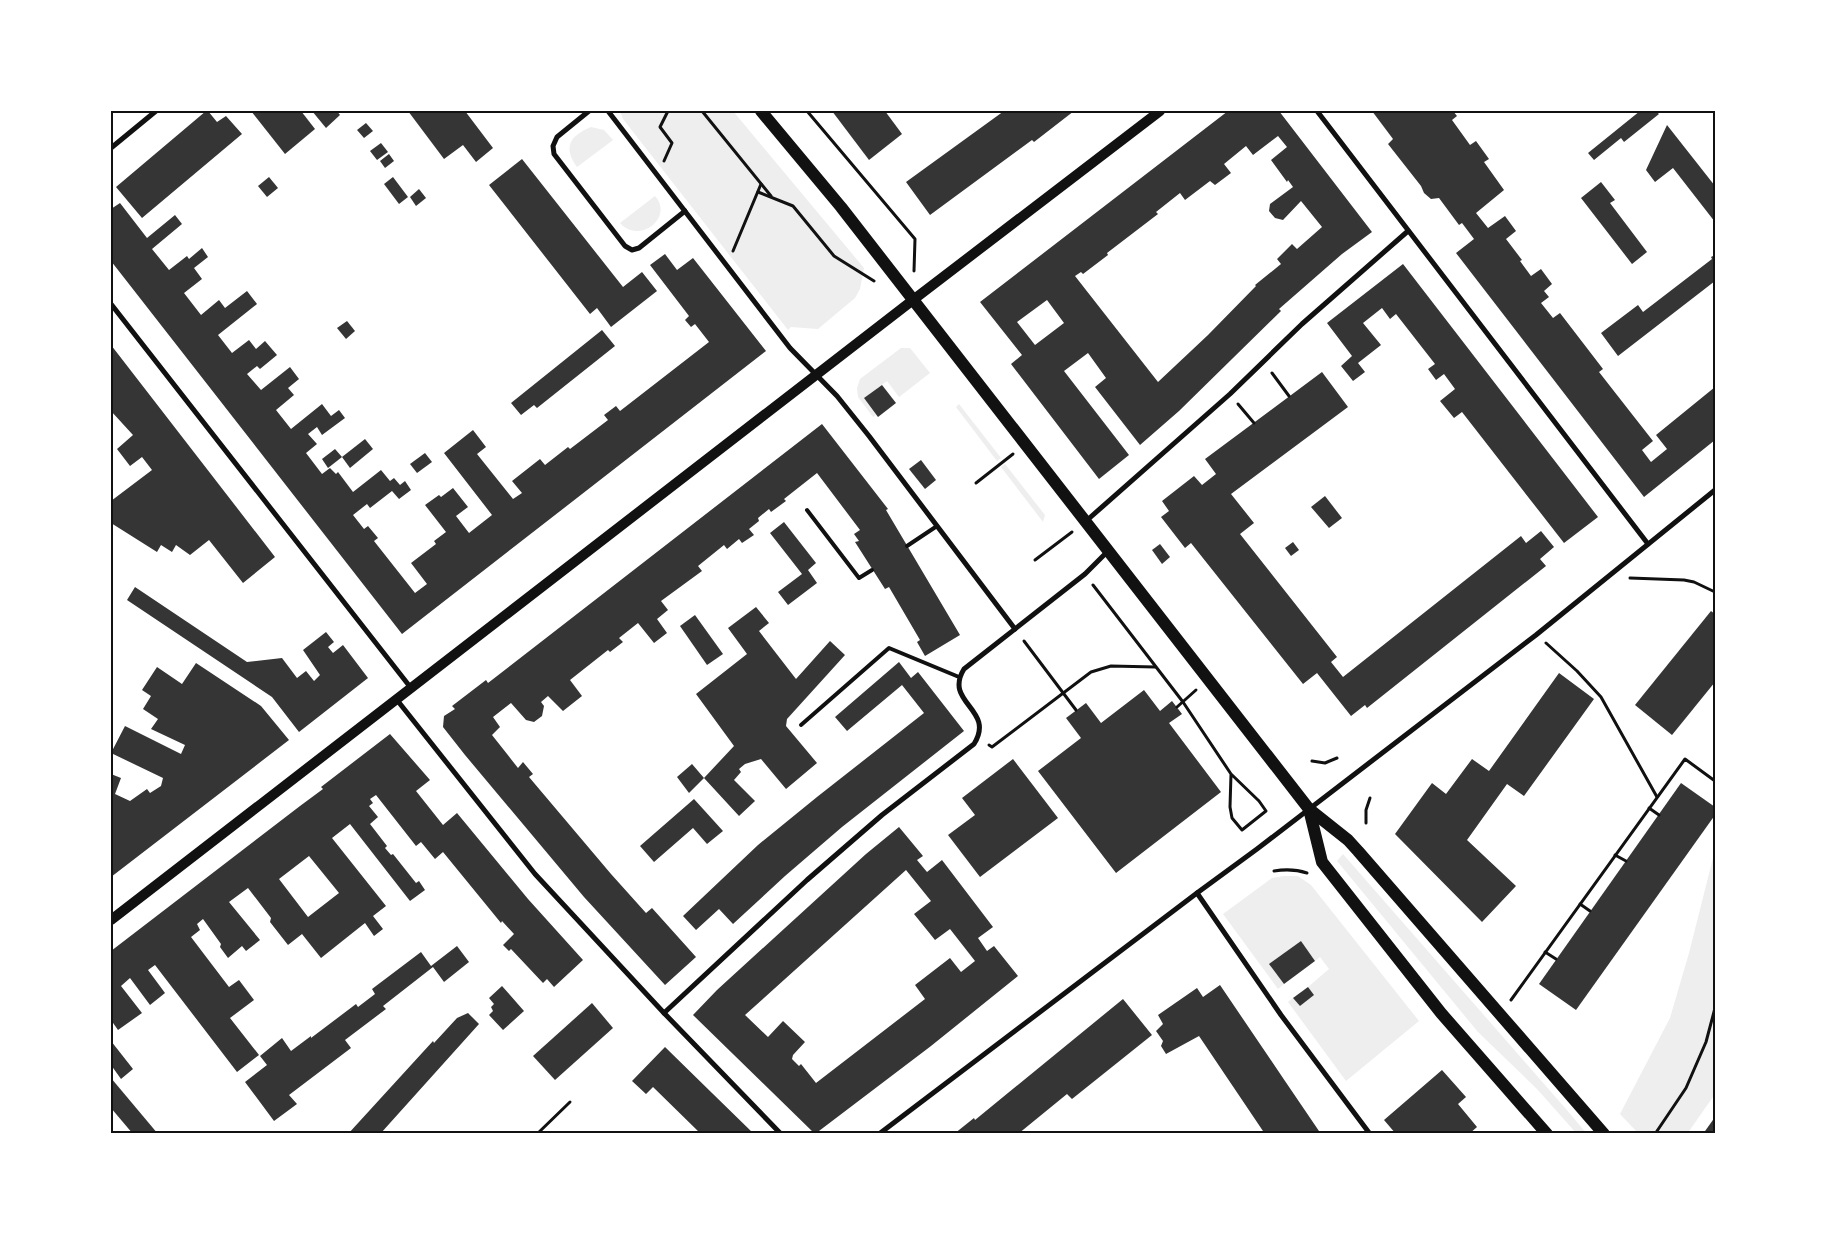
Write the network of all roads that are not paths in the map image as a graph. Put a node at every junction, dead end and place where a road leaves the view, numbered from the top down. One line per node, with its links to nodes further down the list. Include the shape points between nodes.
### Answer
1 (156, 111): 7 (street)
2 (589, 111): 8 (street, via 557,137 554,154 625,246 632,250 639,248)
3 (608, 111): 8 (street)
4 (761, 111): 10 (main road)
5 (1160, 111): 10 (main road)
6 (1316, 111): 9 (street)
7 (111, 148)
8 (685, 211): 12 (street, via 790,348)
9 (1408, 231): 17 (street); 19 (street)
10 (913, 300): 12 (main road); 17 (main road)
11 (111, 304): 25 (street)
12 (816, 375): 18 (street, via 837,396); 25 (main road)
13 (1715, 490): 14 (street)
14 (1710, 494): 15 (street); 19 (street)
15 (1715, 500)
16 (807, 510): 22 (lane, via 859,578)
17 (1085, 522): 21 (main road)
18 (937, 526): 20 (lane); 23 (street)
19 (1648, 544): 28 (street)
20 (907, 546)
21 (1108, 551): 23 (street, via 1085,574); 28 (main road)
22 (872, 570)
23 (1015, 629): 24 (street, via 964,669)
24 (959, 677): 27 (lane, via 889,648); 31 (street, via 960,693 977,716 980,726 974,744 882,815 807,880)
25 (411, 688): 26 (main road)
26 (397, 700): 30 (main road); 31 (street, via 536,874)
27 (801, 725)
28 (1309, 809): 29 (street); 35 (main road, via 1322,862 1441,1013); 36 (main road, via 1353,845)
29 (1197, 893): 33 (street); 34 (street, via 1281,1015)
30 (111, 920)
31 (664, 1013): 32 (street)
32 (781, 1134)
33 (879, 1134)
34 (1370, 1134)
35 (1547, 1134)
36 (1604, 1134)

